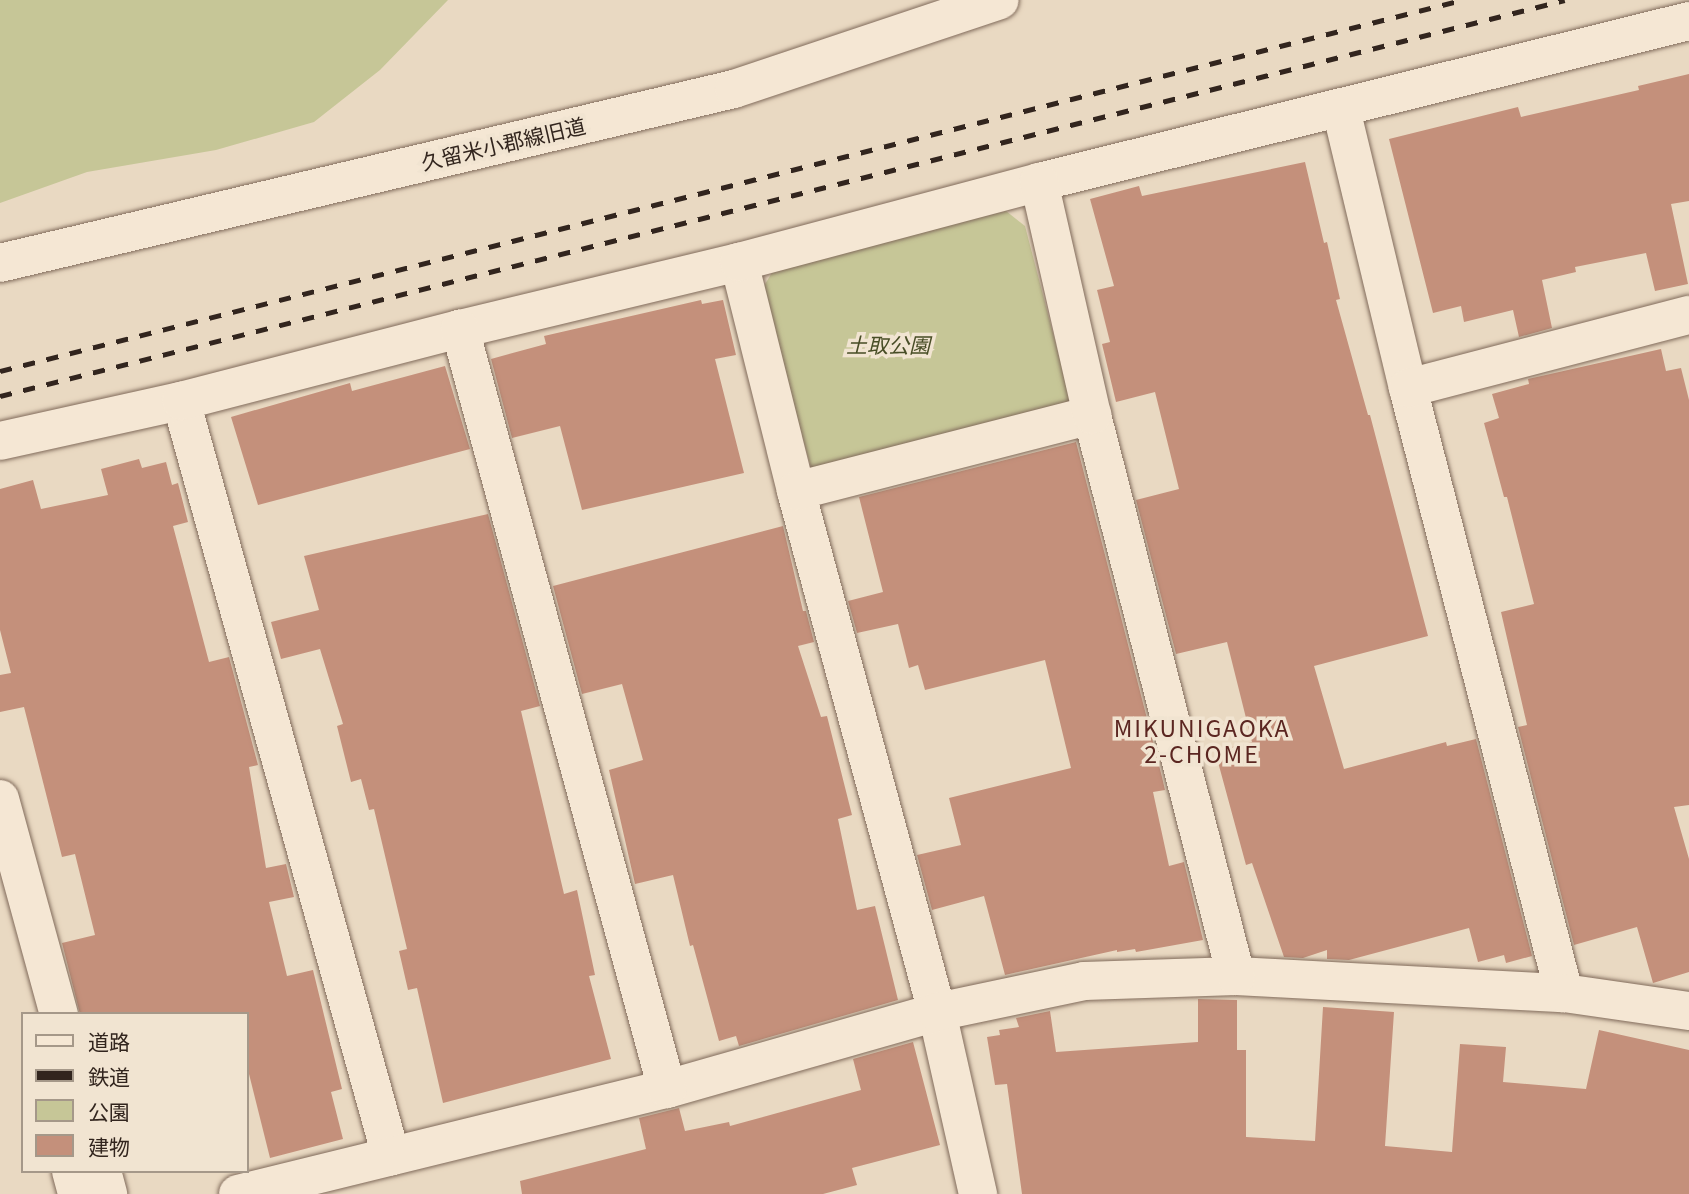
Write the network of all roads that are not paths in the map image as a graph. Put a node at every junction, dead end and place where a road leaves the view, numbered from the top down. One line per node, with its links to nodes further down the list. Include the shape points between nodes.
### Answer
1 (1000, 0): 6 (street, 久留米小郡線旧道, via 734,89)
2 (1689, 21): 3 (street)
3 (1341, 109): 4 (street); 9 (street)
4 (1039, 181): 5 (street); 11 (street)
5 (738, 262): 8 (street); 13 (street)
6 (0, 263)
7 (1689, 315): 9 (street)
8 (460, 329): 10 (street); 22 (street)
9 (1408, 388): 17 (street)
10 (181, 401): 12 (street); 23 (street)
11 (1092, 415): 13 (street); 16 (street)
12 (0, 441)
13 (796, 491): 21 (street)
14 (0, 799): 20 (street)
15 (0, 885): 19 (street)
16 (1236, 976): 17 (street); 21 (street, via 1084,981)
17 (1564, 993): 18 (street)
18 (1689, 1011)
19 (32, 1012)
20 (58, 1012)
21 (937, 1012): 22 (street); 29 (street)
22 (667, 1089): 23 (street)
23 (390, 1156): 28 (street)
24 (72, 1173): 26 (street)
25 (103, 1173): 27 (street)
26 (77, 1194)
27 (108, 1194)
28 (238, 1194)
29 (978, 1194)

